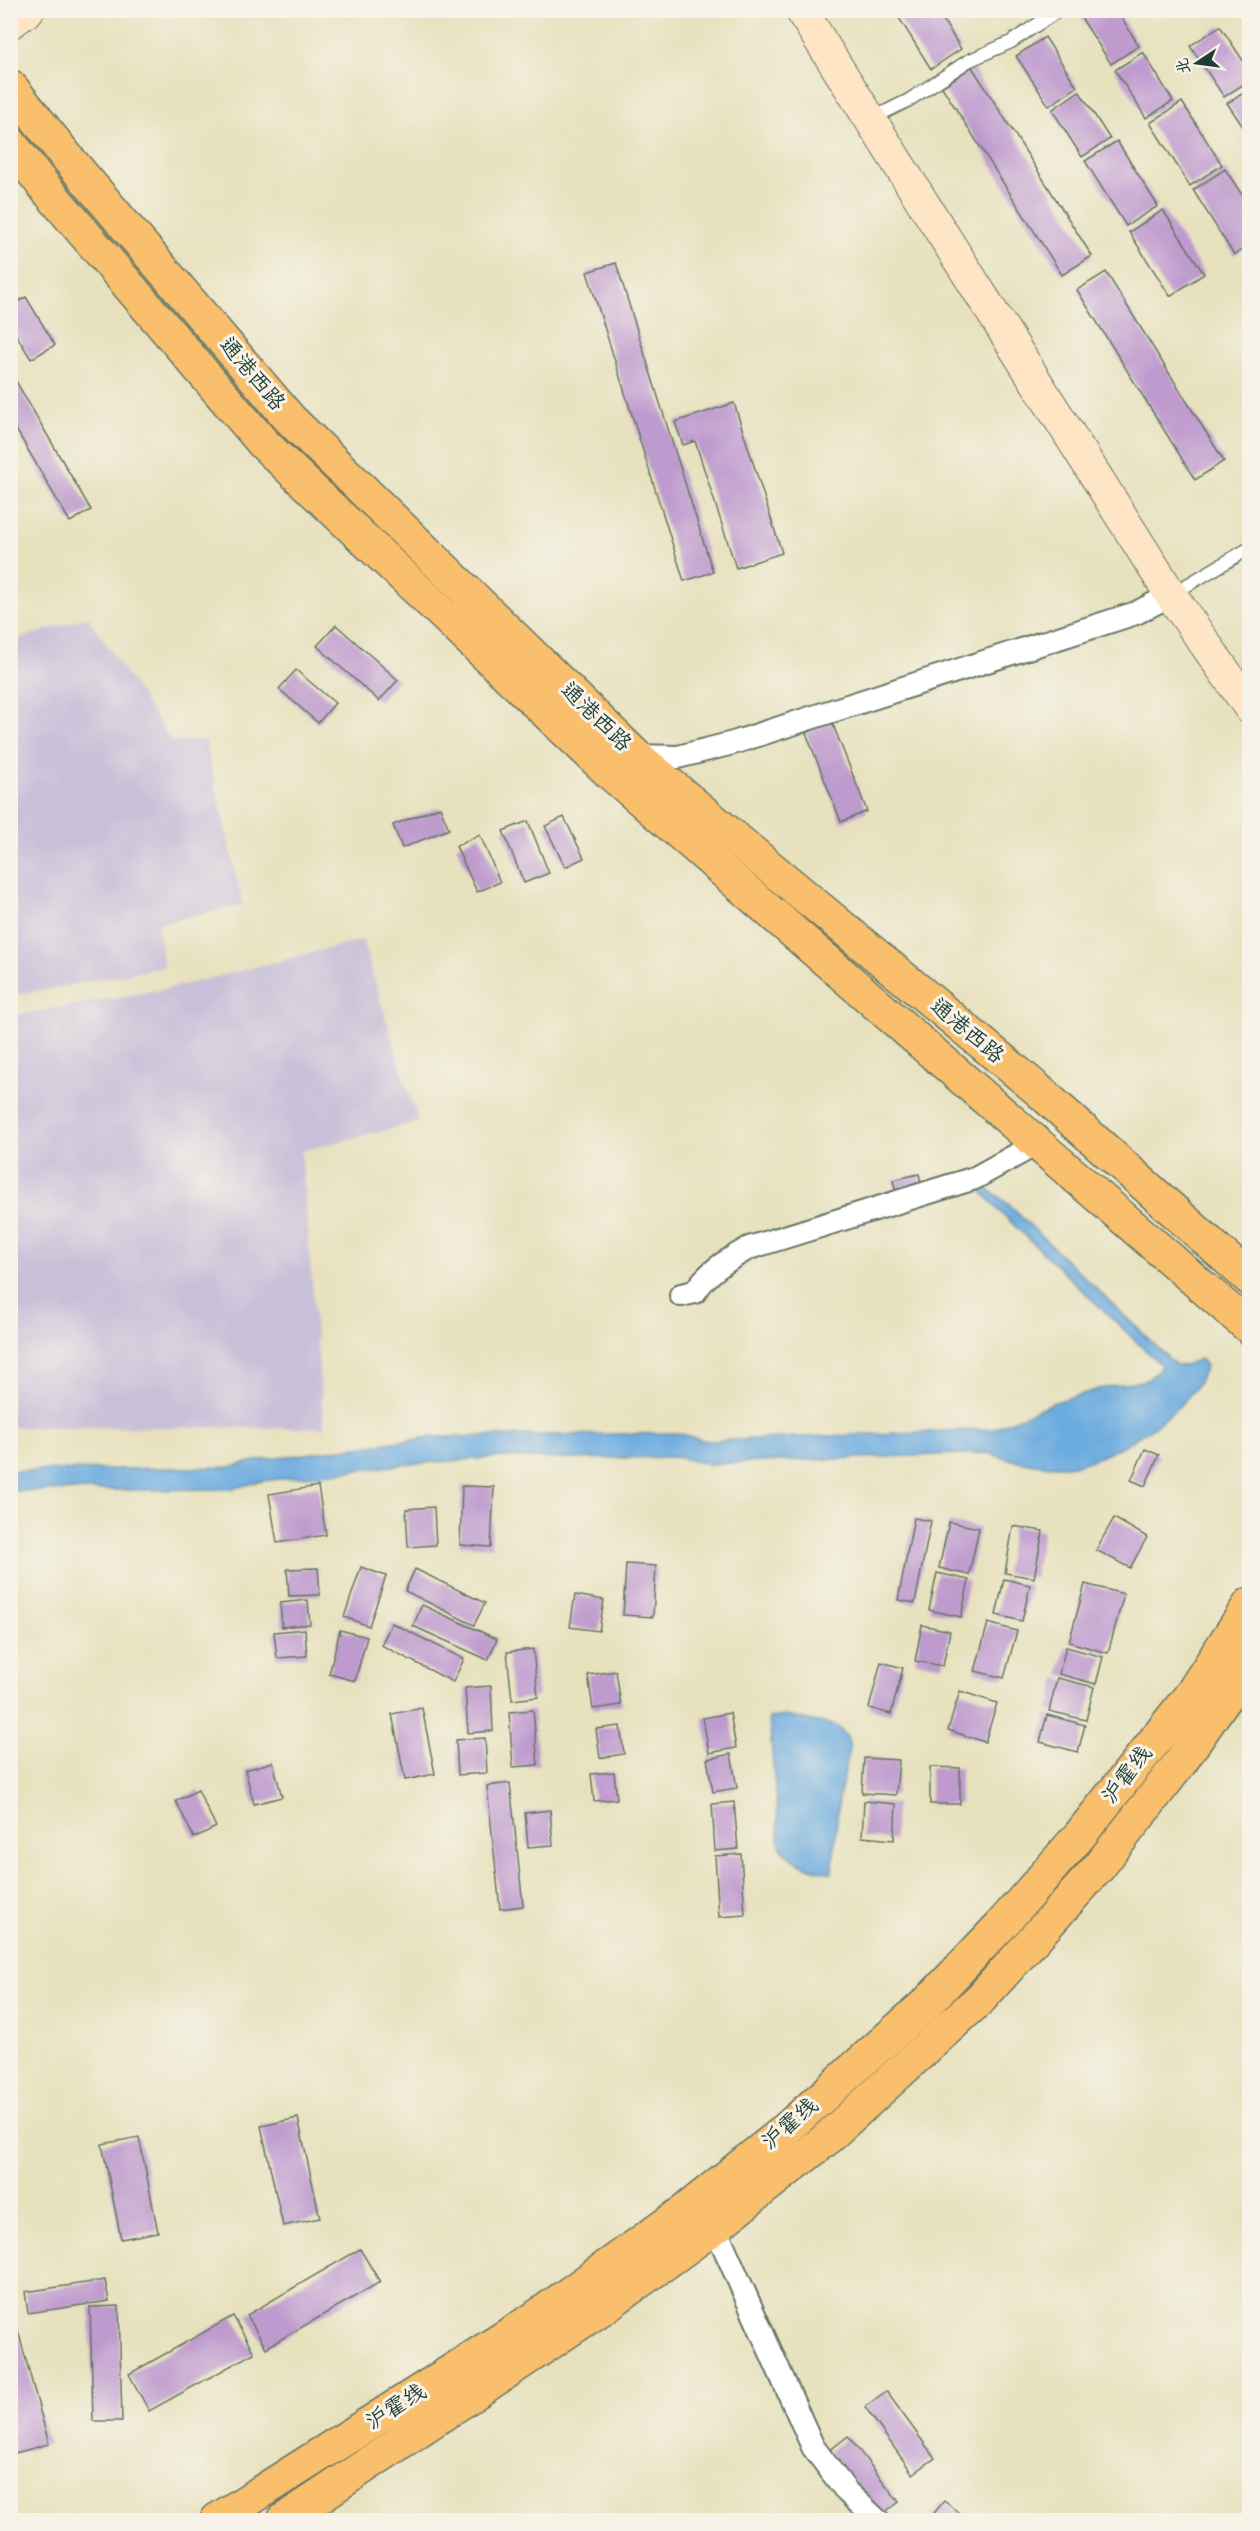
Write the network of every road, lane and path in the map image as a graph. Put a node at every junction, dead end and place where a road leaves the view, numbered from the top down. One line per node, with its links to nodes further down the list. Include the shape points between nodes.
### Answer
1 (28, 10): 4 (street)
2 (801, 10): 6 (street)
3 (1059, 10): 6 (lane, via 1011,42 968,61 909,100)
4 (10, 23)
5 (10, 86): 11 (highway, 通港西路, via 290,419)
6 (870, 119): 9 (street)
7 (10, 143): 12 (highway, 通港西路, via 264,444 609,772)
8 (1250, 548): 9 (lane)
9 (1171, 595): 10 (street); 11 (street, via 1136,613 733,742 678,757)
10 (1250, 708)
11 (636, 756): 13 (highway, 通港西路, via 1036,1088)
12 (1038, 1143): 14 (street, via 975,1178 749,1248 723,1262 702,1280 695,1292); 15 (highway, 通港西路)
13 (1249, 1278)
14 (681, 1295)
15 (1221, 1302): 16 (highway, 通港西路); 17 (highway)
16 (1250, 1328)
17 (1250, 1344)
18 (1250, 1604): 23 (highway, 沪霍线, via 1190,1696 1080,1835 1002,1924 928,2002 783,2132 682,2213 535,2318)
19 (1250, 1661): 21 (highway, 沪霍线)
20 (1250, 1694): 21 (highway)
21 (1218, 1705): 22 (highway, 沪霍线, via 1180,1763 1098,1868 981,1998 824,2141)
22 (716, 2227): 24 (highway, 沪霍线, via 480,2392); 25 (street, via 813,2447 847,2492)
23 (217, 2520)
24 (284, 2520)
25 (877, 2520)

